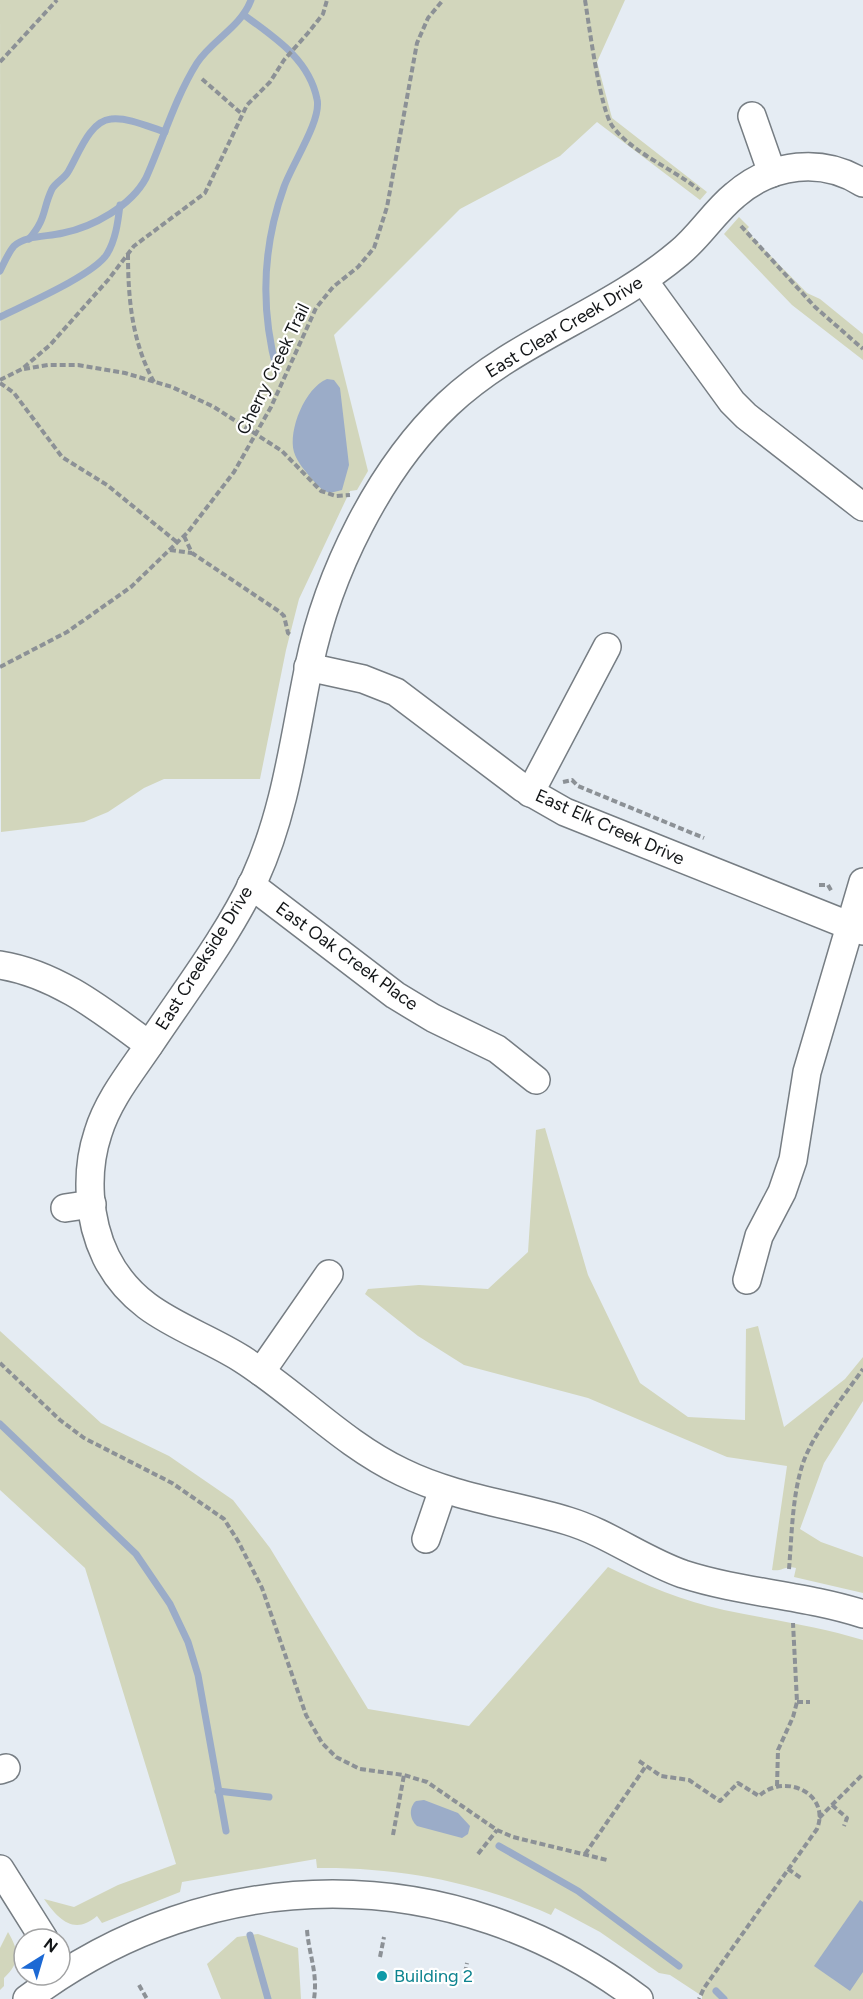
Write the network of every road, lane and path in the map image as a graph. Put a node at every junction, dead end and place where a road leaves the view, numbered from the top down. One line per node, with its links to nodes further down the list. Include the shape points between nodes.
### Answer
1 (57, 0): 5 (path)
2 (327, 0): 7 (path, via 318,20 270,82 250,99)
3 (443, 0): 19 (path, Cherry Creek Trail, via 428,18 417,42 387,207 376,245 316,308)
4 (585, 0): 11 (path, via 610,123)
5 (0, 62)
6 (202, 79): 7 (path)
7 (242, 114): 13 (path, via 205,193)
8 (752, 116): 9 (street)
9 (772, 173): 10 (street, East Clear Creek Drive, via 821,166 844,172); 14 (street, East Clear Creek Drive, via 736,193 684,249)
10 (863, 183)
11 (699, 190)
12 (741, 226): 15 (path, via 815,307)
13 (128, 253): 16 (path, via 54,340); 18 (path, via 133,326)
14 (644, 281): 21 (street, via 732,402); 29 (street, East Clear Creek Drive, via 498,364 450,402 421,434 382,487 338,573)
15 (863, 349)
16 (22, 369): 17 (path); 18 (path, via 68,364)
17 (0, 382): 23 (path, via 14,393 62,457 107,485)
18 (154, 382): 19 (path, via 207,403)
19 (257, 434): 20 (path, via 289,457 321,491); 22 (path, Cherry Creek Trail, via 224,486)
20 (350, 495)
21 (863, 507)
22 (184, 536): 23 (path, Cherry Creek Trail); 25 (path)
23 (178, 543): 24 (path, Cherry Creek Trail)
24 (170, 550): 25 (path); 28 (path, Cherry Creek Trail, via 131,587 89,618)
25 (192, 553): 26 (path, via 280,612)
26 (293, 636)
27 (607, 647): 31 (street)
28 (0, 667)
29 (308, 667): 31 (street, East Elk Creek Drive, via 363,679 396,692); 35 (street, East Creekside Drive, via 282,801)
30 (562, 782): 32 (path, via 572,780 578,786)
31 (530, 794): 37 (street, East Elk Creek Drive, via 575,816)
32 (707, 839)
33 (863, 882): 37 (street)
34 (815, 883): 36 (path, via 828,885)
35 (251, 885): 39 (street, East Creekside Drive, via 218,943); 40 (street, East Oak Creek Place, via 395,995 497,1049)
36 (832, 893)
37 (856, 929): 44 (street, via 807,1072 793,1160 782,1192 759,1236)
38 (0, 965): 39 (street, via 55,981)
39 (149, 1045): 41 (street, East Creekside Drive, via 117,1092 98,1133 90,1169)
40 (536, 1080)
41 (92, 1204): 42 (street); 47 (street, East Creekside Drive, via 106,1256 134,1294 166,1320)
42 (65, 1208)
43 (328, 1274): 47 (street)
44 (747, 1280)
45 (0, 1364): 58 (path, via 75,1432 106,1452 172,1483 224,1519 262,1588 302,1706 318,1738 336,1757 354,1766)
46 (863, 1369): 50 (path, via 803,1463)
47 (261, 1372): 48 (street, East Creekside Drive, via 362,1449 399,1471)
48 (443, 1489): 49 (street); 51 (street, East Creekside Drive, via 576,1523 648,1560 691,1576 808,1598)
49 (426, 1539)
50 (789, 1569)
51 (863, 1614)
52 (794, 1619): 54 (path)
53 (789, 1696): 54 (path)
54 (797, 1700): 55 (path); 62 (path, via 778,1750)
55 (810, 1702)
56 (639, 1761): 57 (path)
57 (646, 1766): 61 (path); 62 (path, via 661,1776 689,1780 720,1801 738,1783 759,1796)
58 (404, 1774): 66 (path, via 434,1786); 67 (path)
59 (863, 1774): 63 (path)
60 (628, 1780): 61 (path)
61 (633, 1784): 71 (path)
62 (777, 1786): 64 (path, via 793,1786 806,1792 815,1802)
63 (832, 1805): 64 (path); 65 (path, via 847,1818)
64 (819, 1818): 68 (path)
65 (844, 1826)
66 (497, 1830): 70 (path); 71 (path)
67 (393, 1834)
68 (811, 1837): 69 (path); 74 (path)
69 (817, 1841)
70 (478, 1854)
71 (585, 1854): 72 (path)
72 (607, 1860)
73 (0, 1869): 76 (street)
74 (788, 1869): 75 (path); 89 (path)
75 (801, 1878)
76 (36, 1927)
77 (308, 1930): 87 (path, via 317,1976)
78 (384, 1937): 79 (path)
79 (380, 1957)
80 (466, 1963): 82 (path)
81 (72, 1964): 88 (street, via 195,1912 277,1896 346,1893 435,1905 510,1927 580,1960)
82 (465, 1973)
83 (139, 1985): 86 (path)
84 (41, 1987): 85 (street)
85 (27, 1999)
86 (147, 1999)
87 (314, 1999)
88 (639, 1999)
89 (699, 1999)

